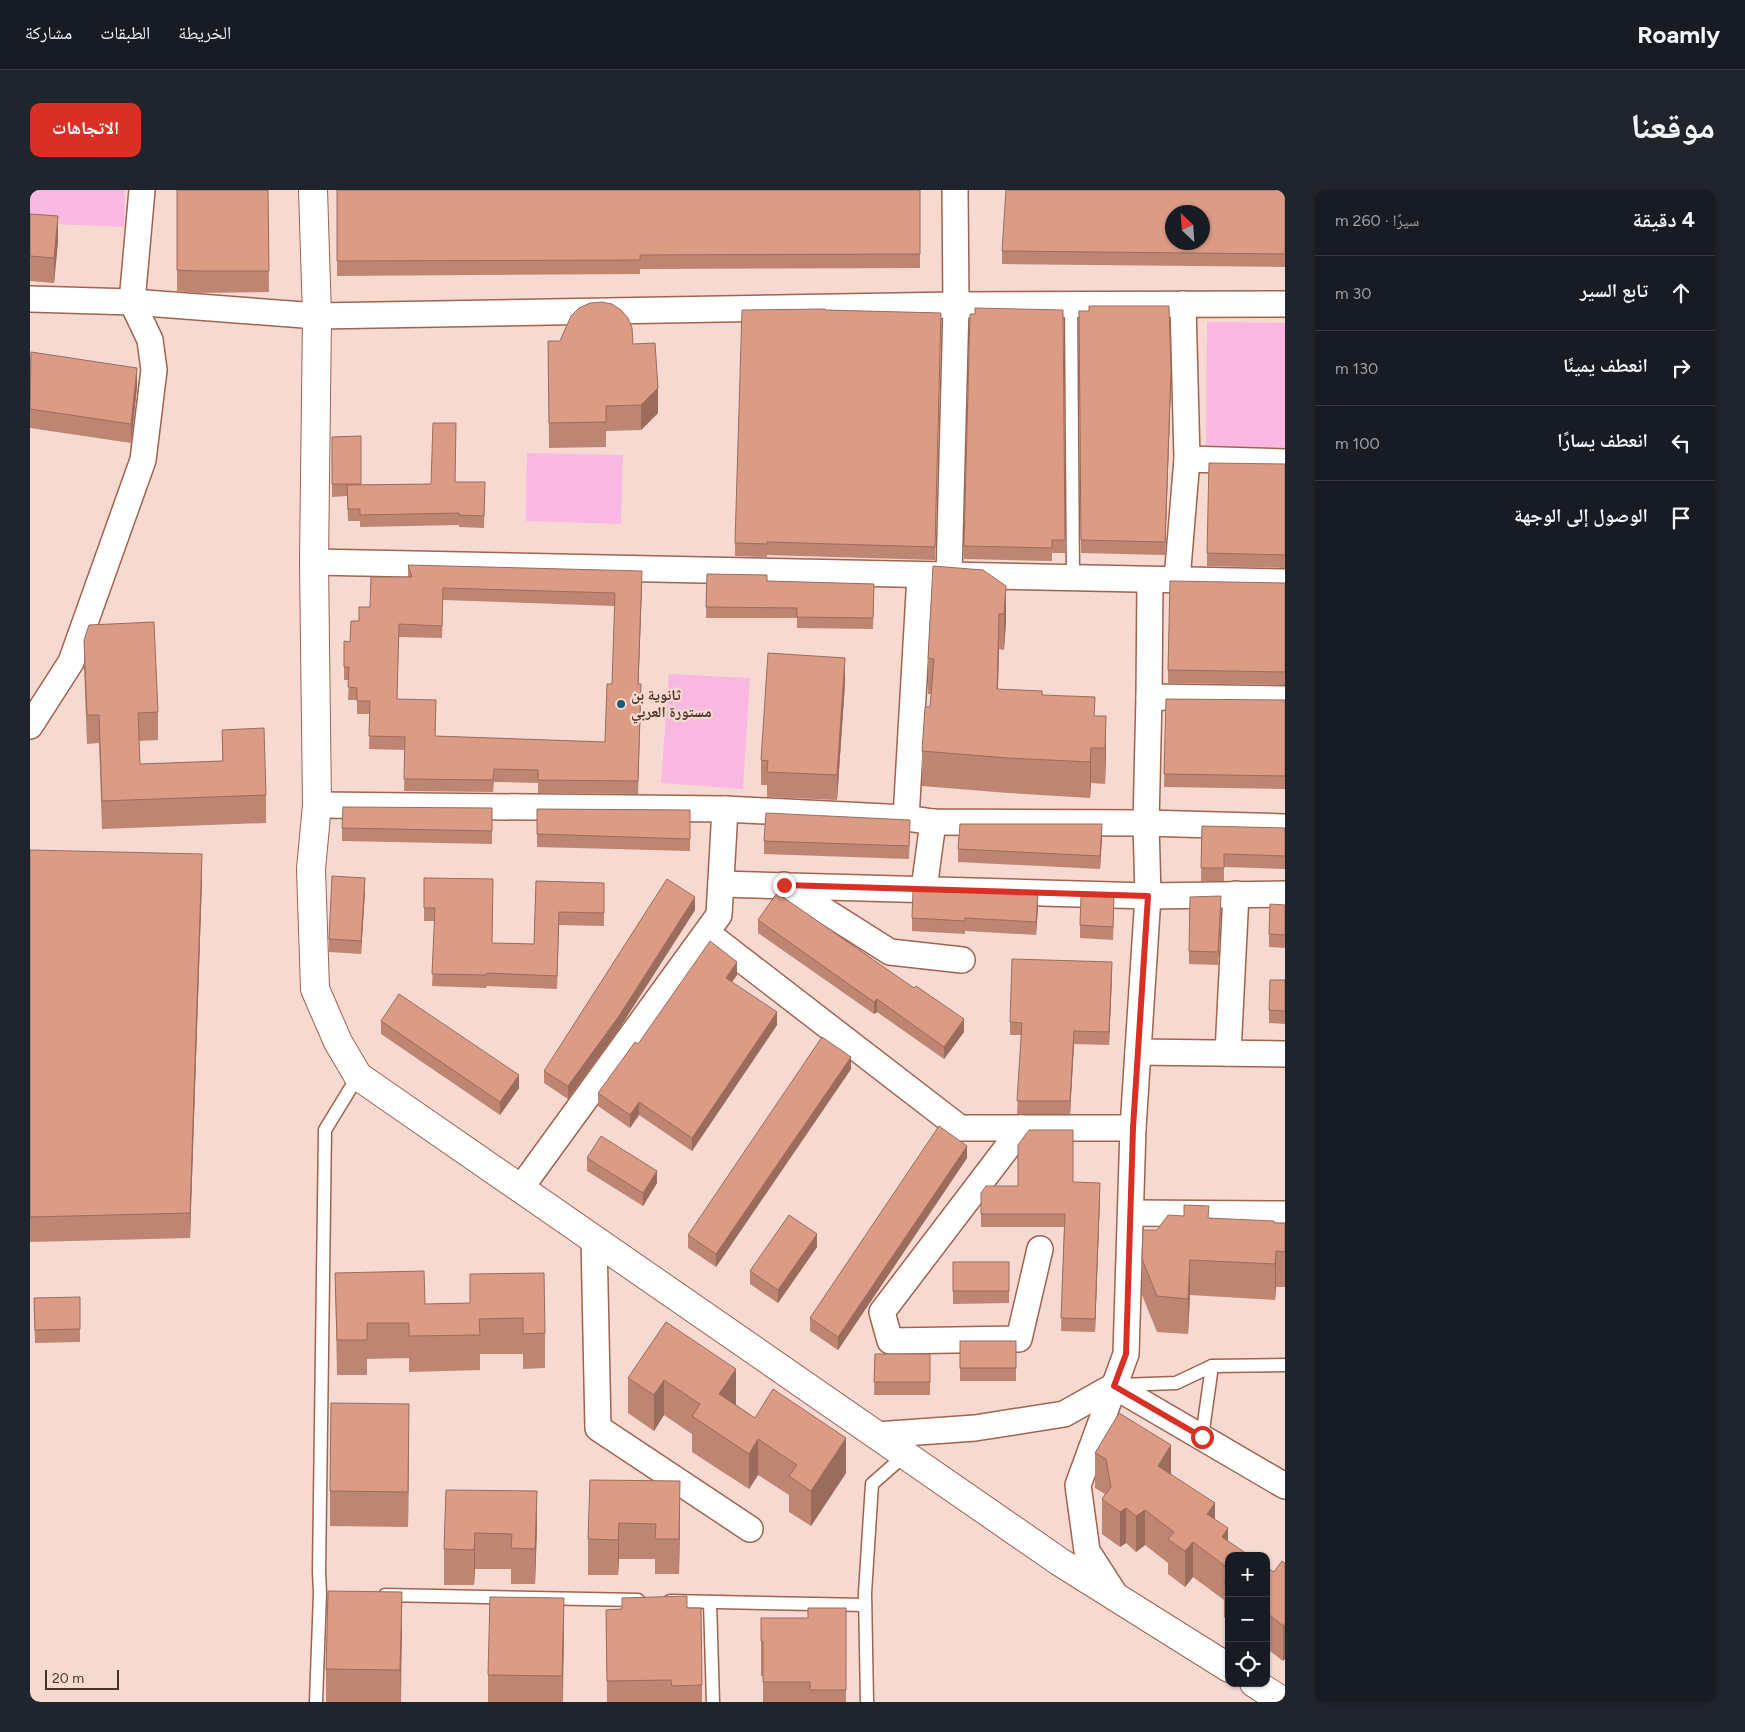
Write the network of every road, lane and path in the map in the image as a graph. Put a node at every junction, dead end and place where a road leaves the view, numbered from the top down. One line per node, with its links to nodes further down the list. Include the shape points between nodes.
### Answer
1 (142, 190): 5 (street)
2 (313, 190): 10 (street)
3 (955, 190): 9 (street)
4 (30, 299): 5 (street)
5 (132, 302): 10 (street); 22 (street, via 150,340 143,460 71,662)
6 (1071, 304): 7 (street); 9 (street); 16 (lane)
7 (1182, 304): 8 (street); 11 (street)
8 (1285, 304)
9 (956, 305): 10 (street); 15 (street)
10 (317, 316): 13 (street)
11 (1187, 459): 12 (street); 18 (street)
12 (1285, 462)
13 (314, 562): 14 (street); 23 (street)
14 (920, 576): 15 (street); 25 (street)
15 (949, 576): 16 (street)
16 (1073, 578): 17 (street)
17 (1150, 580): 18 (street); 20 (street)
18 (1177, 580): 19 (street)
19 (1285, 582)
20 (1149, 697): 21 (street); 27 (street)
21 (1285, 699)
22 (30, 726)
23 (317, 805): 24 (street); 40 (street, via 311,869 315,989 338,1042)
24 (725, 809): 25 (street); 29 (street)
25 (906, 818): 26 (street)
26 (933, 822): 27 (street); 31 (street)
27 (1146, 823): 28 (street); 34 (street)
28 (1285, 827)
29 (721, 884): 30 (street); 35 (street, via 719,915)
30 (784, 885): 31 (street); 36 (street, via 890,952)
31 (924, 889): 34 (street)
32 (1236, 894): 33 (street); 34 (street); 38 (street)
33 (1285, 894)
34 (1148, 896): 37 (street)
35 (707, 933): 41 (street, via 960,1128); 43 (street)
36 (962, 960)
37 (1138, 1052): 38 (street); 42 (street)
38 (1228, 1053): 39 (street)
39 (1285, 1054)
40 (358, 1076): 43 (street); 62 (lane, via 325,1130 319,1572 325,1593)
41 (1022, 1128): 42 (street); 47 (street, via 882,1312 890,1341 1018,1339)
42 (1133, 1128): 44 (street)
43 (520, 1189): 46 (street)
44 (1131, 1213): 45 (street); 50 (street, via 1126,1354)
45 (1285, 1214)
46 (594, 1240): 51 (street); 55 (street, via 598,1428)
47 (1040, 1249)
48 (1285, 1365): 49 (lane)
49 (1212, 1366): 50 (lane, via 1176,1382); 52 (lane)
50 (1114, 1386): 51 (street, via 1064,1414 975,1428); 52 (street); 57 (street, via 1078,1485 1087,1551)
51 (876, 1435): 53 (street)
52 (1202, 1437): 54 (street)
53 (905, 1455): 57 (street); 59 (lane, via 872,1484)
54 (1285, 1486)
55 (750, 1529)
56 (369, 1594): 58 (lane)
57 (1119, 1600): 60 (street)
58 (710, 1602): 59 (lane); 63 (lane)
59 (865, 1605): 64 (lane)
60 (1225, 1666)
61 (1260, 1687): 65 (street)
62 (316, 1702)
63 (714, 1702)
64 (866, 1702)
65 (1284, 1702)

